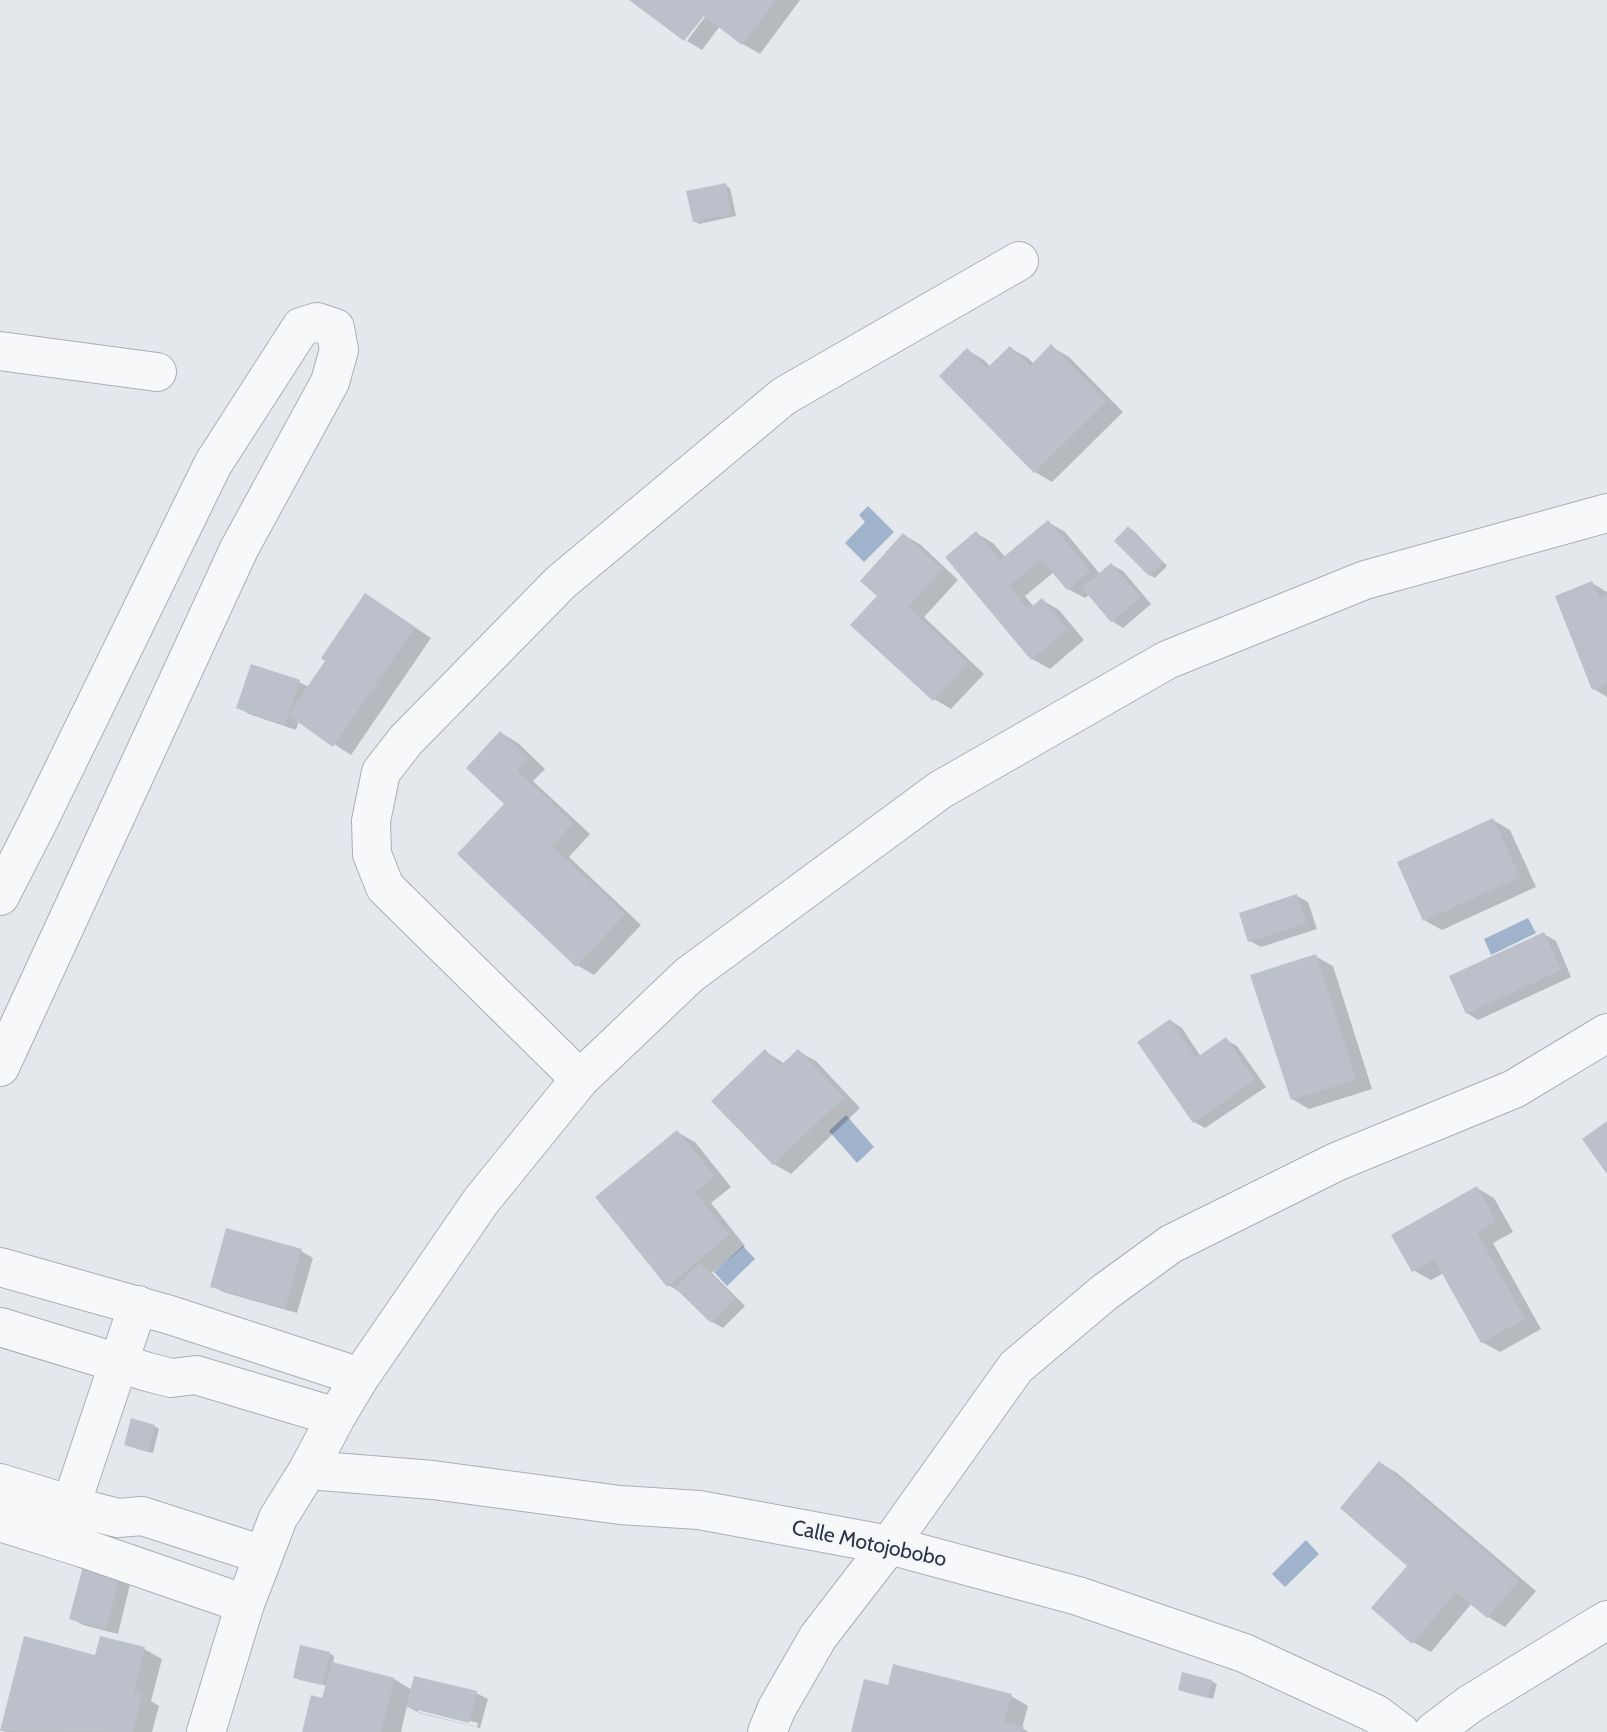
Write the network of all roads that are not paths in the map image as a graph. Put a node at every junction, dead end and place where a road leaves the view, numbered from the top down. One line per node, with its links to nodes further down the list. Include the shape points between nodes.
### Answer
1 (1019, 261): 8 (street, via 784,396 561,582 406,740 381,772 371,821 372,854 385,887)
2 (0, 351): 3 (street)
3 (157, 372)
4 (1607, 513): 8 (street, via 1365,580 1167,660 940,790 689,975)
5 (0, 896): 7 (street, via 213,464 300,327 317,322 335,328 339,350 330,382 239,549)
6 (1607, 1033): 22 (street, via 1514,1089 1336,1162 1171,1244 1016,1367)
7 (0, 1067)
8 (580, 1079): 14 (street, via 481,1201)
9 (0, 1267): 11 (street)
10 (0, 1304): 13 (street, via 69,1324)
11 (138, 1306): 13 (street); 14 (street)
12 (0, 1327): 13 (street)
13 (123, 1353): 15 (street, via 171,1378 195,1375); 19 (street)
14 (360, 1377): 15 (street)
15 (336, 1417): 17 (street)
16 (0, 1460): 19 (street)
17 (308, 1470): 22 (street, Calle Motojobobo, via 699,1510); 23 (street, via 278,1518)
18 (0, 1483): 19 (street)
19 (75, 1495): 21 (street); 23 (street, via 118,1518 142,1516)
20 (0, 1522): 21 (street)
21 (59, 1541): 24 (street)
22 (889, 1545): 27 (street, via 818,1637); 28 (street, Calle Motojobobo, via 1078,1596 1244,1653 1376,1714)
23 (263, 1555): 24 (street)
24 (245, 1604): 26 (street)
25 (1607, 1620): 29 (street, via 1469,1704)
26 (206, 1732)
27 (768, 1732)
28 (1400, 1732)
29 (1433, 1732)

